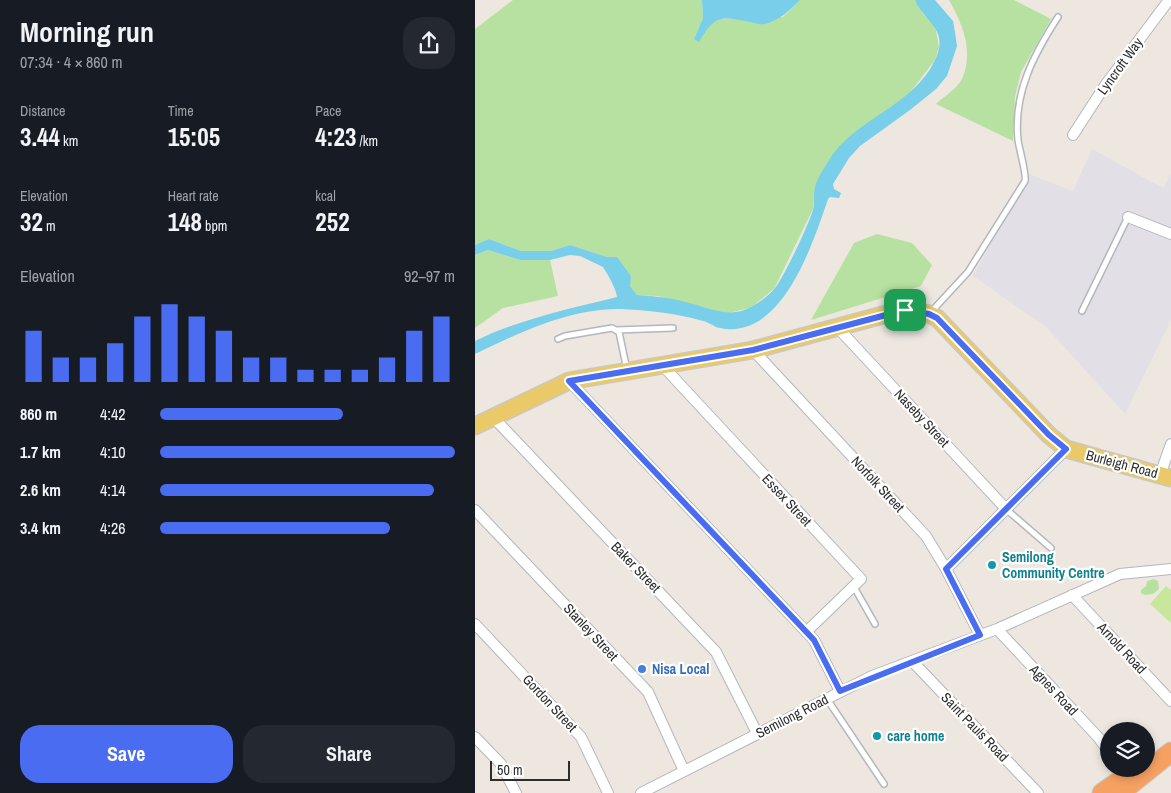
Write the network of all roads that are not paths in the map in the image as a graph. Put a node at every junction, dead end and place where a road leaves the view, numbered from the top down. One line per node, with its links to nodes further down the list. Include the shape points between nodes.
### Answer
1 (1169, 0): 3 (street, Lyncroft Way, via 1106,84)
2 (1058, 17): 7 (lane, via 1032,59 1023,84 1018,137 1025,181 968,272)
3 (1073, 135)
4 (1128, 216): 5 (street); 6 (lane)
5 (1171, 234)
6 (1082, 311)
7 (929, 314): 8 (main road, via 905,310); 19 (main road, Burleigh Road, via 937,318)
8 (837, 326): 12 (main road); 22 (street, Naseby Street)
9 (673, 328): 10 (lane)
10 (615, 330): 11 (lane); 14 (lane, via 619,332)
11 (557, 339)
12 (753, 350): 13 (main road); 24 (street, Norfolk Street, via 926,536)
13 (662, 365): 14 (main road); 26 (street, Essex Street, via 861,579)
14 (627, 371): 15 (main road)
15 (569, 381): 16 (main road); 31 (street)
16 (493, 417): 17 (main road); 37 (street, Baker Street, via 717,652)
17 (475, 426)
18 (1171, 444): 20 (street)
19 (1066, 449): 20 (main road, Burleigh Road); 22 (street)
20 (1166, 476)
21 (475, 510): 44 (street, Stanley Street, via 648,692)
22 (1007, 510): 23 (lane); 24 (street)
23 (1051, 548)
24 (946, 569): 32 (street, Norfolk Street)
25 (1171, 569): 27 (street, Semilong Road, via 1120,574)
26 (854, 586): 29 (lane); 31 (street)
27 (1073, 595): 30 (street, Semilong Road); 36 (street, Arnold Road)
28 (475, 624): 48 (street, Gordon Street, via 581,737)
29 (875, 624)
30 (997, 629): 32 (street, Semilong Road); 39 (street, Agnes Road)
31 (806, 632): 34 (street, via 814,640)
32 (980, 635): 33 (street, Semilong Road)
33 (912, 661): 34 (street, Semilong Road); 50 (street, Saint Pauls Road)
34 (840, 691): 35 (street, Semilong Road)
35 (827, 699): 37 (street, Semilong Road); 46 (lane)
36 (1171, 701)
37 (757, 733): 44 (street, Semilong Road)
38 (475, 737): 47 (street, via 501,764)
39 (1100, 740)
40 (1171, 740): 42 (highway)
41 (1171, 752): 43 (highway)
42 (1155, 753)
43 (1155, 761)
44 (684, 770): 49 (street, Semilong Road)
45 (1126, 777): 51 (highway)
46 (884, 784)
47 (516, 793)
48 (608, 793)
49 (641, 793)
50 (1038, 793)
51 (1102, 793)

